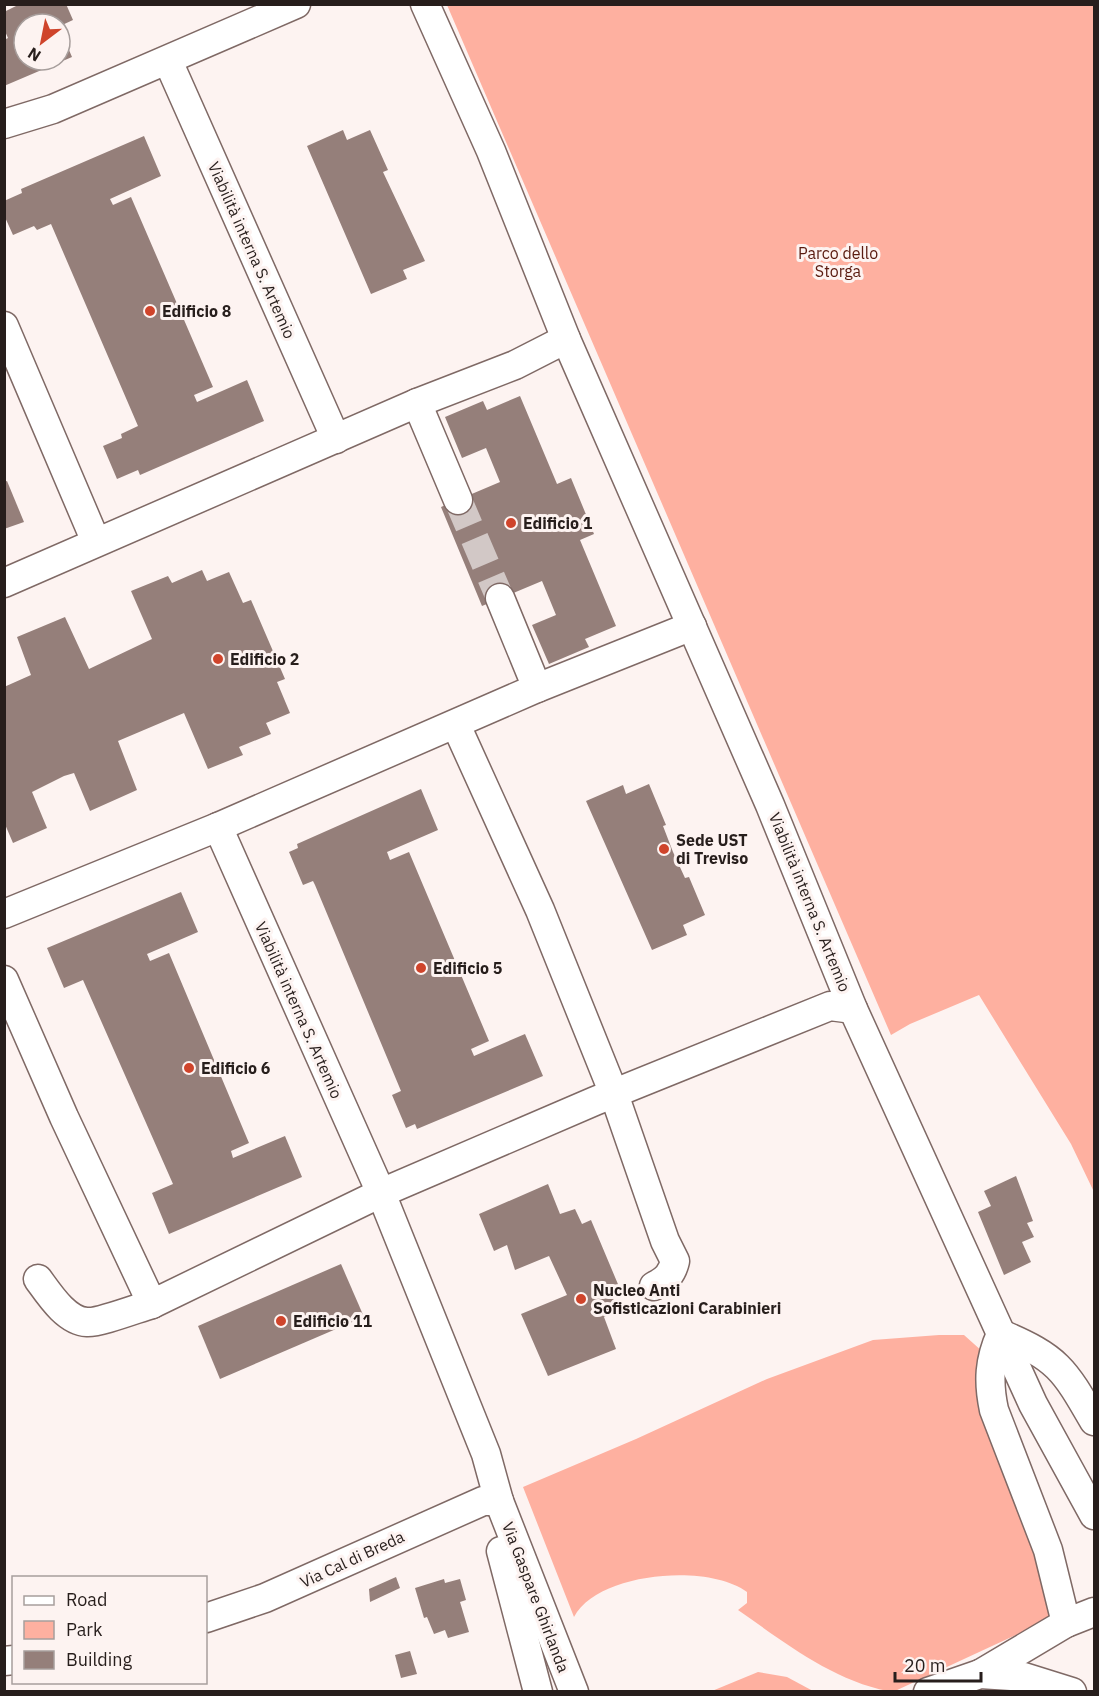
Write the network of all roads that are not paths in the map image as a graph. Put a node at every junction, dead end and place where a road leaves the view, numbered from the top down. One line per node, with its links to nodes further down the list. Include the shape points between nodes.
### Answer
1 (296, 4): 3 (street)
2 (424, 4): 6 (street, Viabilità interna S. Artemio, via 491,151)
3 (168, 62): 4 (street, via 53,110); 8 (street, Viabilità interna S. Artemio)
4 (4, 124)
5 (4, 326): 10 (street)
6 (567, 339): 7 (street, via 515,365); 13 (street, Viabilità interna S. Artemio)
7 (417, 403): 8 (street); 9 (street)
8 (336, 439): 10 (street)
9 (458, 500)
10 (96, 542): 11 (street)
11 (4, 583)
12 (500, 598): 14 (street)
13 (692, 626): 14 (street); 19 (street, Viabilità interna S. Artemio)
14 (537, 688): 15 (street)
15 (456, 726): 16 (street); 20 (street, via 540,910)
16 (218, 827): 17 (street); 21 (street, Viabilità interna S. Artemio)
17 (4, 914)
18 (4, 980): 24 (street)
19 (854, 1009): 20 (street, Viabilità interna S. Artemio, via 830,1006); 25 (street)
20 (614, 1094): 21 (street, Viabilità interna S. Artemio); 23 (street, via 675,1261 665,1280)
21 (381, 1192): 24 (street, Viabilità interna S. Artemio); 27 (street, Viabilità interna S. Artemio, via 486,1454)
22 (38, 1279): 24 (street, Viabilità interna S. Artemio, via 54,1300 87,1323)
23 (654, 1286)
24 (152, 1304)
25 (1001, 1334): 26 (street, via 1044,1353 1057,1365); 28 (street, via 1033,1404); 31 (street, via 991,1355 989,1386 994,1410 1048,1550)
26 (1095, 1421)
27 (499, 1501): 30 (street, Via Cal di Breda, via 483,1501 265,1598); 33 (street, via 501,1556); 34 (street, Via Gaspare Ghirlanda)
28 (1095, 1515)
29 (1095, 1612): 31 (street)
30 (207, 1618)
31 (1066, 1623): 32 (street)
32 (980, 1674): 35 (street); 36 (street, via 1024,1677)
33 (538, 1692)
34 (574, 1692)
35 (928, 1692)
36 (1072, 1692)

